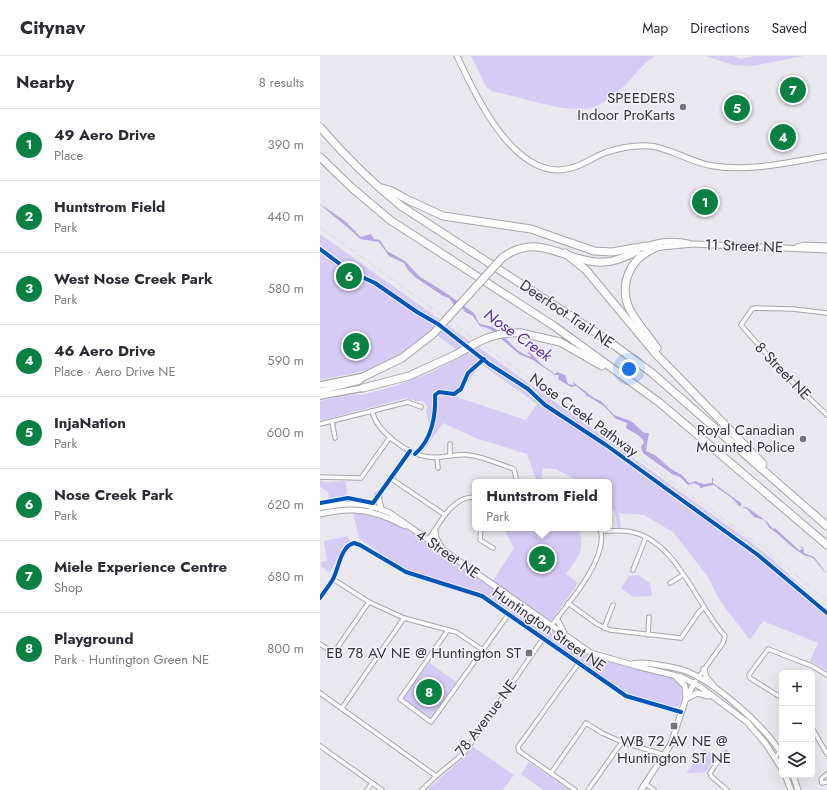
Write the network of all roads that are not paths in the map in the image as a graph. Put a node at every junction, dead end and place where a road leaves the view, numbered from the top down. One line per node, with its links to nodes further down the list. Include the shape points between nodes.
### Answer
1 (457, 56): 3 (main road, via 490,122 520,153 541,167 551,170 571,168 607,152 640,146 656,147 700,164 731,168 769,166)
2 (320, 127): 5 (highway, Deerfoot Trail NE, via 347,158)
3 (827, 156)
4 (320, 158): 26 (highway, Deerfoot Trail NE, via 390,220 560,330 660,402)
5 (378, 187): 7 (highway, via 392,191 443,216 531,229 594,251); 35 (highway, Deerfoot Trail NE, via 424,222 603,336 646,368)
6 (827, 246): 8 (main road, 11 Street NE, via 804,245)
7 (650, 248): 8 (main road, 11 Street NE, via 693,244); 10 (highway, via 605,262 586,261); 13 (highway, via 631,267 626,280 626,296 635,317)
8 (796, 248): 9 (main road, 11 Street NE)
9 (827, 250)
10 (565, 253): 12 (highway, bridge, via 535,246 517,250 502,258 433,334 402,358); 13 (highway, via 586,270)
11 (827, 313): 20 (street, 8 Street NE, via 793,309 752,309 741,325 784,374)
12 (365, 376): 14 (main road); 16 (main road, via 359,381)
13 (678, 377): 35 (highway)
14 (320, 385)
15 (363, 388): 17 (main road); 26 (highway, bridge, via 409,376 492,336 521,333 556,341 584,354)
16 (320, 390)
17 (320, 396)
18 (421, 407): 19 (street, via 408,402)
19 (372, 411): 21 (street); 23 (street, via 378,426)
20 (827, 416)
21 (332, 421): 22 (street); 24 (street)
22 (320, 424)
23 (390, 437): 27 (street); 31 (street, via 361,478)
24 (335, 438)
25 (450, 444): 28 (street)
26 (711, 445): 51 (highway, Deerfoot Trail NE)
27 (410, 451): 29 (street, via 421,456); 32 (street)
28 (450, 455): 29 (street); 33 (street, via 470,455 514,469)
29 (437, 458): 30 (street)
30 (438, 468)
31 (320, 477)
32 (390, 478): 34 (street); 42 (street)
33 (516, 479)
34 (378, 495): 37 (street); 39 (main road)
35 (793, 496): 44 (highway, Deerfoot Trail NE)
36 (472, 497): 42 (street, via 460,500)
37 (372, 506): 38 (main road, 4 Street NE, via 346,503); 39 (main road, 4 Street NE); 40 (street)
38 (320, 508)
39 (381, 509): 43 (main road, 4 Street NE, via 396,516)
40 (370, 512): 41 (main road, 4 Street NE, via 343,509); 43 (main road, 4 Street NE)
41 (320, 514)
42 (445, 515): 45 (street)
43 (408, 526): 50 (main road, 4 Street NE)
44 (827, 526)
45 (434, 531): 50 (street); 53 (main road)
46 (481, 531): 52 (street, via 480,540)
47 (600, 531): 60 (street, via 601,544 597,561)
48 (612, 531): 49 (street, via 630,532)
49 (646, 537): 54 (street); 55 (street, via 667,554)
50 (428, 540): 53 (main road, 4 Street NE)
51 (827, 545)
52 (493, 548)
53 (444, 551): 67 (main road, 4 Street NE)
54 (633, 570)
55 (684, 575): 57 (street); 62 (street)
56 (333, 579): 58 (street); 59 (street); 63 (street, Huntington Street NE, via 346,548 354,543 406,572 482,596)
57 (670, 583)
58 (320, 598)
59 (369, 602): 65 (street); 73 (street, via 334,651)
60 (568, 603): 66 (street); 68 (street)
61 (613, 605): 68 (street)
62 (703, 608): 70 (street, via 680,638); 77 (street, via 725,639)
63 (508, 615): 72 (street, Huntington Street NE); 74 (street)
64 (649, 617): 70 (street)
65 (404, 618): 69 (street); 86 (street)
66 (557, 619): 67 (street); 71 (main road)
67 (551, 626): 71 (main road, 4 Street NE)
68 (604, 628): 70 (street)
69 (448, 630): 74 (street, via 462,635); 74 (street, via 400,699 432,722)
70 (648, 635)
71 (569, 639): 76 (main road, 4 Street NE, via 591,653)
72 (542, 640): 75 (street, Huntington Street NE); 102 (street, 78 Avenue NE, via 464,753)
73 (320, 644)
74 (483, 650)
75 (578, 664): 87 (street, Huntington Street NE, via 626,696); 100 (street, via 518,747 519,751)
76 (632, 664): 78 (main road, 4 Street NE); 80 (main road, 4 Street NE, via 637,662 660,665 683,670)
77 (704, 669): 80 (street); 85 (main road, via 710,682)
78 (672, 675): 81 (main road, 4 Street NE); 84 (main road, via 685,686)
79 (827, 675): 83 (street, via 789,656 768,649 749,675)
80 (698, 678): 81 (main road); 85 (main road, 4 Street NE)
81 (694, 683): 84 (main road); 88 (main road, 4 Street NE); 89 (main road, via 703,684)
82 (320, 693): 86 (street)
83 (779, 696)
84 (685, 699): 87 (main road); 88 (main road, via 703,693)
85 (740, 707): 89 (main road, 4 Street NE)
86 (342, 708): 102 (street)
87 (681, 712): 97 (main road)
88 (734, 712): 98 (main road, 4 Street NE, via 756,730)
89 (749, 715): 93 (main road, 4 Street NE)
90 (815, 735): 96 (street)
91 (622, 742): 97 (street); 100 (street, via 586,723); 112 (street)
92 (320, 746): 106 (street)
93 (779, 749)
94 (726, 753): 115 (street, via 710,773)
95 (779, 754): 98 (street)
96 (827, 754)
97 (665, 755): 107 (main road)
98 (775, 757): 99 (main road, 4 Street NE)
99 (779, 764)
100 (550, 773): 111 (street)
101 (827, 774): 105 (street, via 821,779 822,783)
102 (436, 776): 110 (street, 78 Avenue NE)
103 (786, 778): 116 (main road)
104 (794, 778): 117 (main road)
105 (827, 782)
106 (372, 783): 108 (street); 109 (street)
107 (646, 784): 113 (main road); 114 (street)
108 (367, 790)
109 (382, 790)
110 (422, 790)
111 (575, 790)
112 (588, 790)
113 (642, 790)
114 (654, 790)
115 (727, 790)
116 (791, 790)
117 (798, 790)

